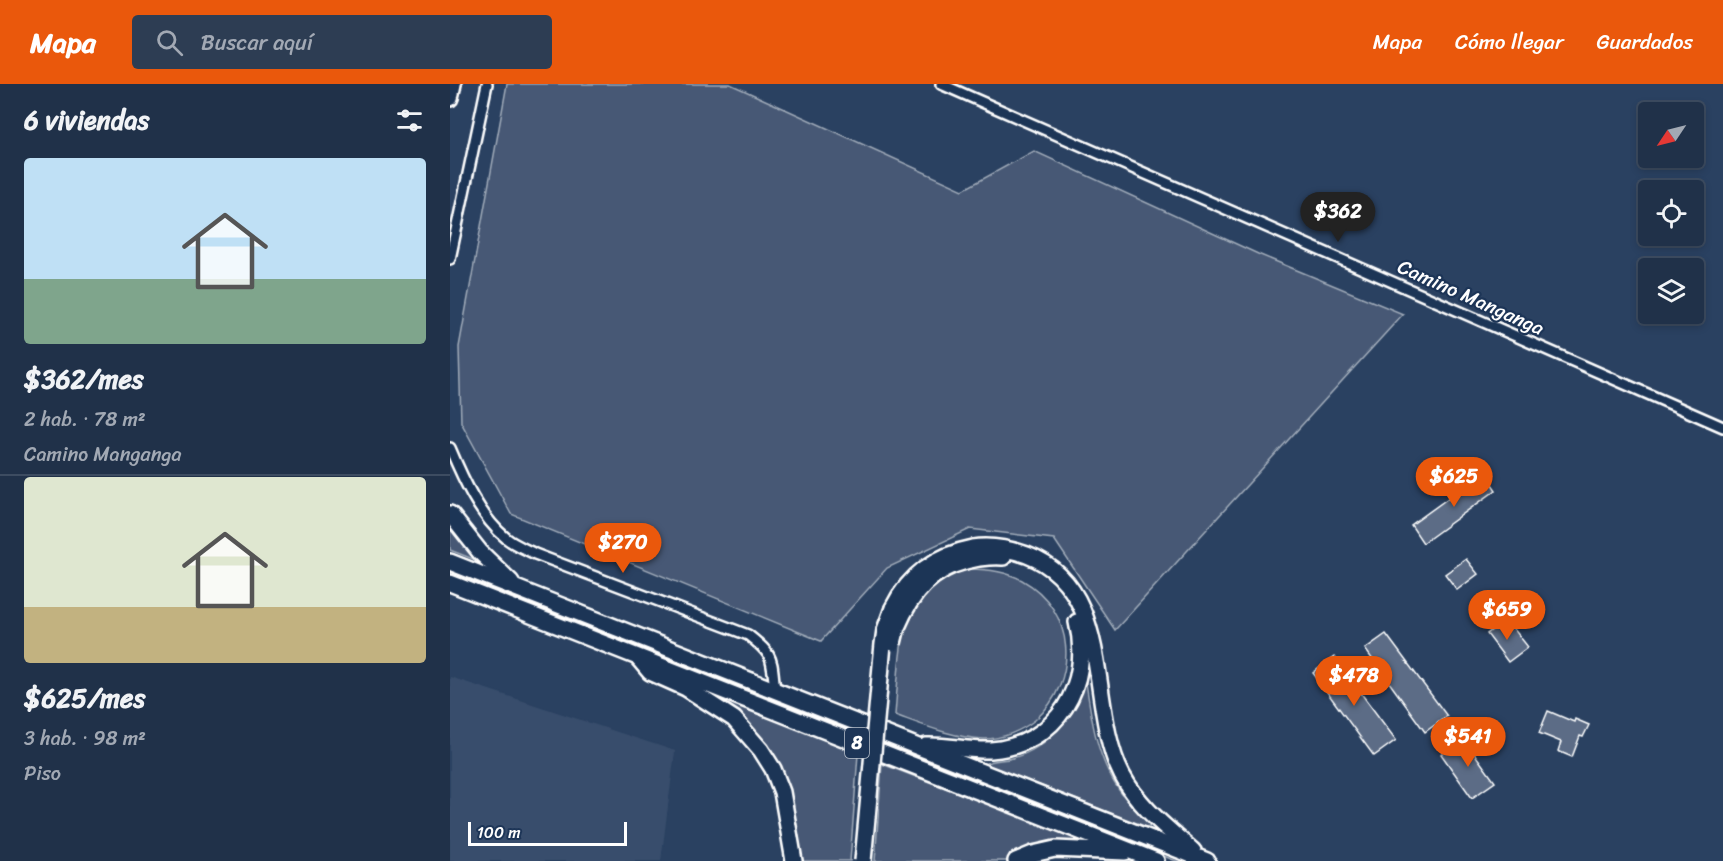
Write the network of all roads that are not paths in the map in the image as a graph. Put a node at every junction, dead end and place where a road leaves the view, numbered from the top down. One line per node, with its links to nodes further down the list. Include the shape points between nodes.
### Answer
1 (453, 84): 4 (highway)
2 (487, 84): 5 (street)
3 (941, 84): 6 (street, Camino Manganga)
4 (450, 98)
5 (450, 259)
6 (1723, 426)
7 (450, 448): 16 (street, via 465,486 506,538 535,555 748,635 771,656)
8 (450, 514): 11 (highway, via 480,552)
9 (450, 562): 11 (highway, 8)
10 (450, 583): 13 (highway, 8)
11 (520, 589): 16 (highway, 8)
12 (450, 593): 13 (highway)
13 (485, 598): 15 (highway, 8)
14 (898, 611): 17 (highway, via 930,578 946,568 997,556 1023,561 1045,574 1064,593 1081,637 1083,655 1072,694 1062,711 1039,734 991,750); 21 (highway, via 900,592 925,567 960,550 1019,552 1053,570 1078,600 1086,620 1109,740 1121,774 1140,803); 23 (highway, bridge, via 885,630 883,644); 24 (highway, bridge)
15 (638, 656): 19 (highway, 8); 22 (highway, via 650,672 686,688 734,719 761,750 782,792)
16 (775, 690): 17 (highway, 8)
17 (919, 747): 18 (highway, 8)
18 (1084, 811): 19 (street); 21 (highway, 8)
19 (1077, 829): 20 (highway, 8)
20 (1134, 852): 25 (highway, via 1055,849); 26 (highway, 8)
21 (1205, 860)
22 (794, 861)
23 (863, 861)
24 (872, 861)
25 (1016, 861)
26 (1156, 861)

